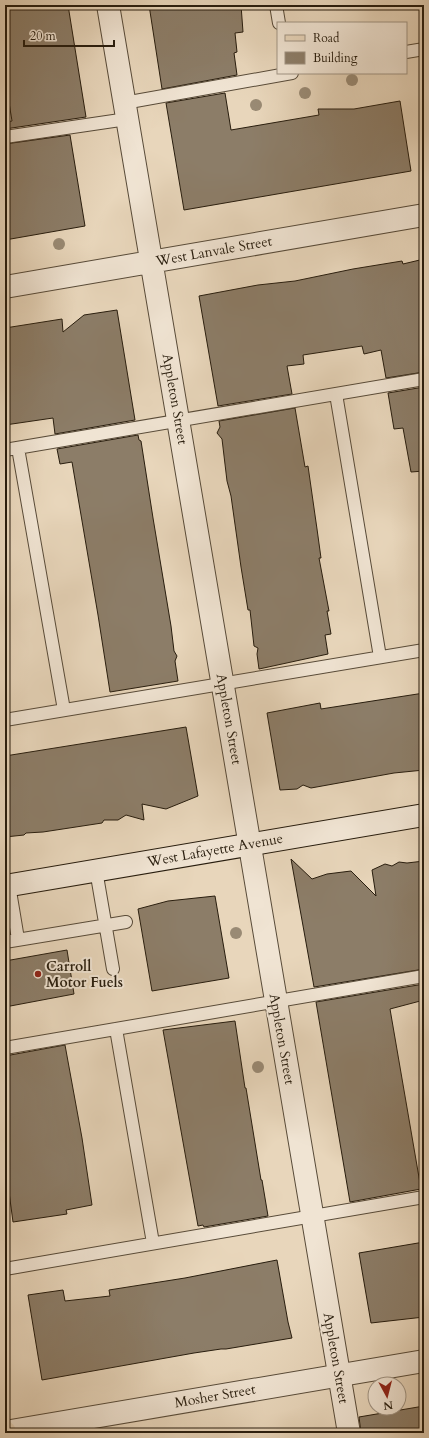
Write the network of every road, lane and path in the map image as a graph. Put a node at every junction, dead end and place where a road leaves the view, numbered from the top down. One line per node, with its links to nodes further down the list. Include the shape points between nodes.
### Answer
1 (108, 5): 7 (street, Appleton Street)
2 (276, 5): 3 (lane)
3 (279, 22)
4 (424, 49): 5 (lane)
5 (407, 52)
6 (285, 74): 7 (lane)
7 (126, 111): 8 (lane); 10 (street, Appleton Street)
8 (5, 137)
9 (424, 214): 10 (street, West Lanvale Street)
10 (151, 262): 11 (street, West Lanvale Street); 14 (street, Appleton Street)
11 (5, 287)
12 (424, 379): 13 (lane)
13 (336, 394): 14 (lane); 18 (lane)
14 (178, 421): 15 (lane); 19 (street, Appleton Street)
15 (18, 448): 16 (lane); 20 (lane)
16 (5, 450)
17 (424, 650): 18 (lane)
18 (380, 657): 19 (lane)
19 (223, 683): 20 (lane); 23 (street, Appleton Street)
20 (64, 710): 21 (lane)
21 (5, 720)
22 (424, 815): 23 (street, West Lafayette Avenue)
23 (250, 844): 24 (street, West Lafayette Avenue); 32 (street, Appleton Street)
24 (96, 870): 25 (street, West Lafayette Avenue); 27 (lane)
25 (7, 886): 28 (lane)
26 (126, 922): 27 (lane)
27 (106, 925): 28 (lane); 30 (lane)
28 (18, 940): 29 (lane)
29 (5, 942)
30 (114, 969)
31 (424, 976): 32 (lane)
32 (276, 1001): 33 (lane); 36 (street, Appleton Street)
33 (116, 1028): 34 (lane); 37 (lane)
34 (5, 1048)
35 (424, 1197): 36 (lane)
36 (313, 1216): 37 (lane); 40 (street, Appleton Street)
37 (153, 1243): 38 (lane)
38 (5, 1269)
39 (424, 1361): 40 (street, Mosher Street)
40 (339, 1375): 41 (street, Mosher Street); 42 (street, Appleton Street)
41 (5, 1432)
42 (349, 1433)

